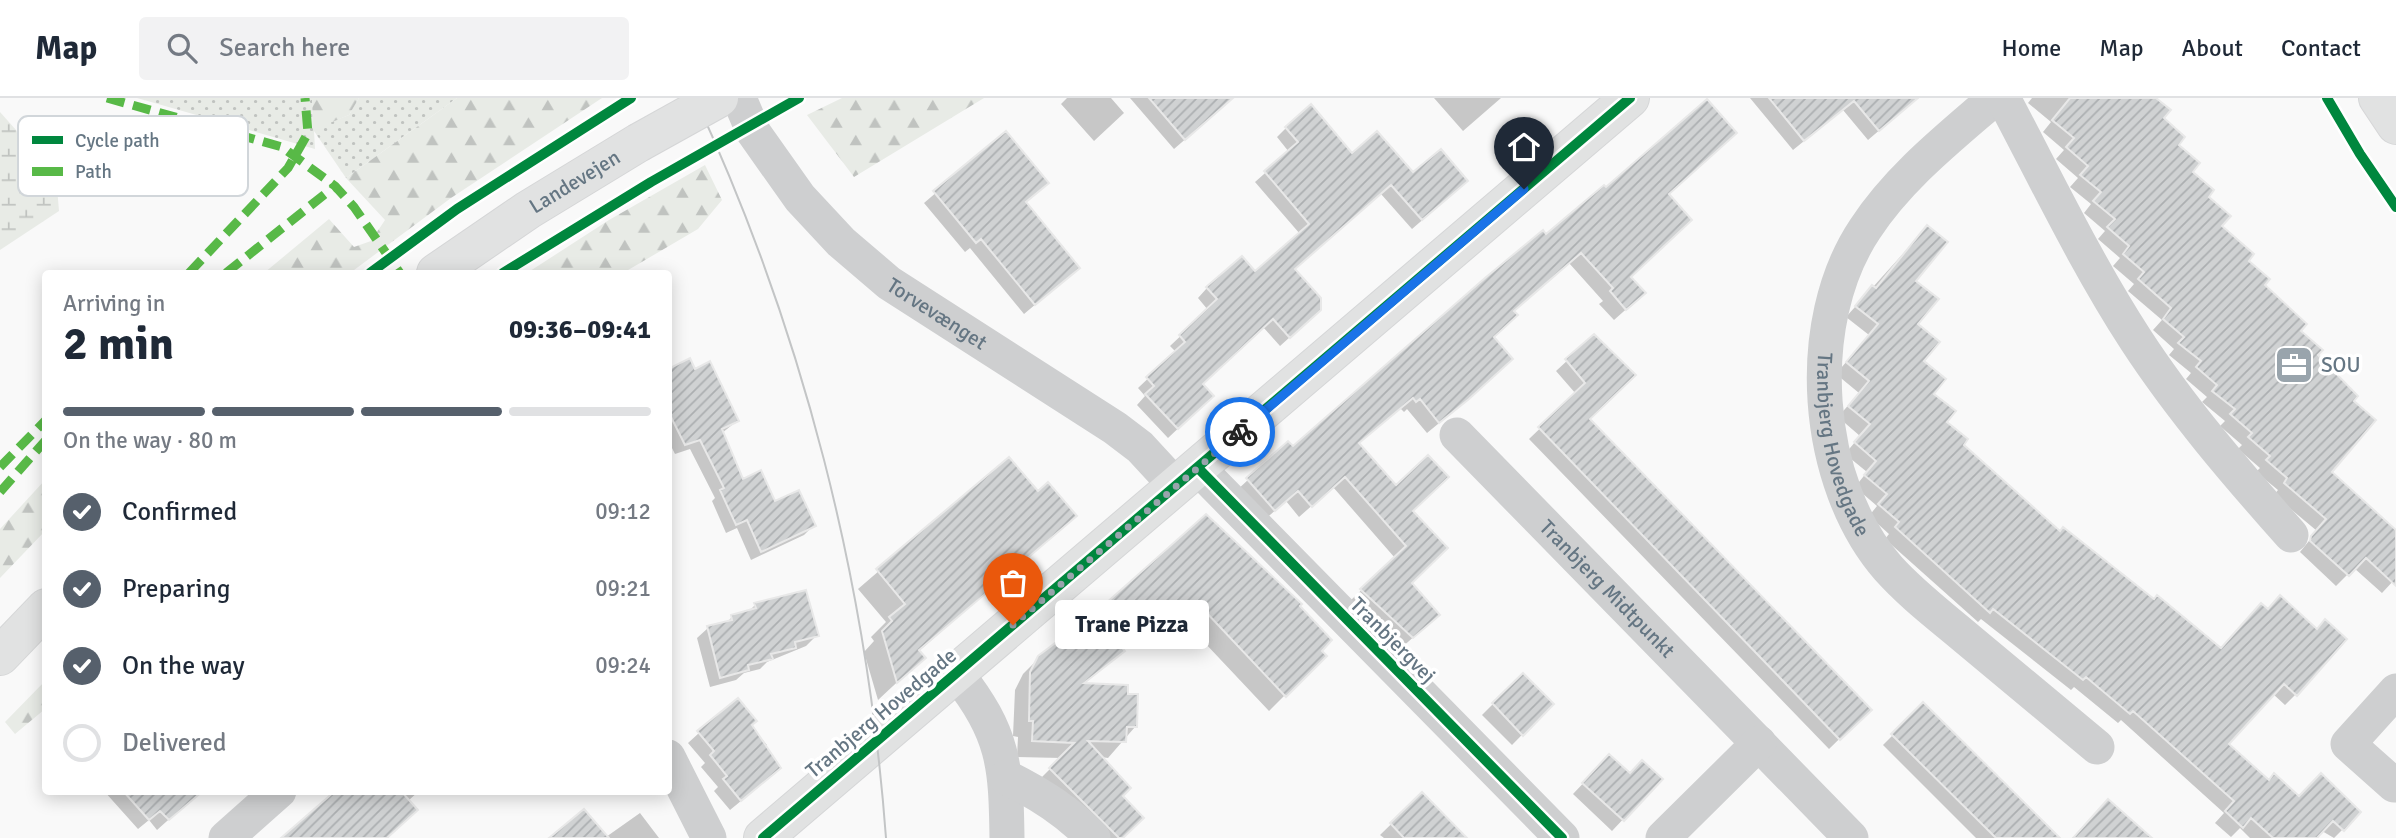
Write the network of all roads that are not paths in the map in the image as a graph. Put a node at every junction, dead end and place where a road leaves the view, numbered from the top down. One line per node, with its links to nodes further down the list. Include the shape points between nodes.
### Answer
1 (719, 98): 8 (street, Landevejen, bridge, via 528,210)
2 (738, 98): 10 (street, Torvevænget, via 754,133 800,198 841,242 889,283)
3 (1630, 98): 10 (street, Tranbjerg Hovedgade)
4 (1995, 98): 17 (street, Tranbjerg Hovedgade, via 1892,194 1848,259 1828,340 1825,401 1829,442 1849,505 1887,566 1919,599)
5 (2003, 98): 11 (street, via 2137,341 2216,450)
6 (2378, 98): 7 (street)
7 (2396, 125)
8 (440, 270)
9 (1457, 435): 16 (street, Tranbjerg Midtpunkt)
10 (1187, 477): 14 (street, Tranbjerg Hovedgade); 27 (street, Tranbjergvej)
11 (2291, 535)
12 (42, 612): 13 (street)
13 (0, 656)
14 (957, 674): 19 (street, via 998,739); 24 (street, Tranbjerg Hovedgade)
15 (2396, 691): 20 (street, via 2348,744 2394,785)
16 (1759, 743): 28 (street); 29 (street, Tranbjerg Midtpunkt)
17 (2097, 747)
18 (672, 765): 23 (street)
19 (1006, 777): 25 (street); 26 (street, via 1046,798)
20 (2396, 782)
21 (274, 795): 22 (street)
22 (226, 838)
23 (709, 838)
24 (763, 838)
25 (1007, 838)
26 (1093, 838)
27 (1562, 838)
28 (1663, 838)
29 (1851, 838)

